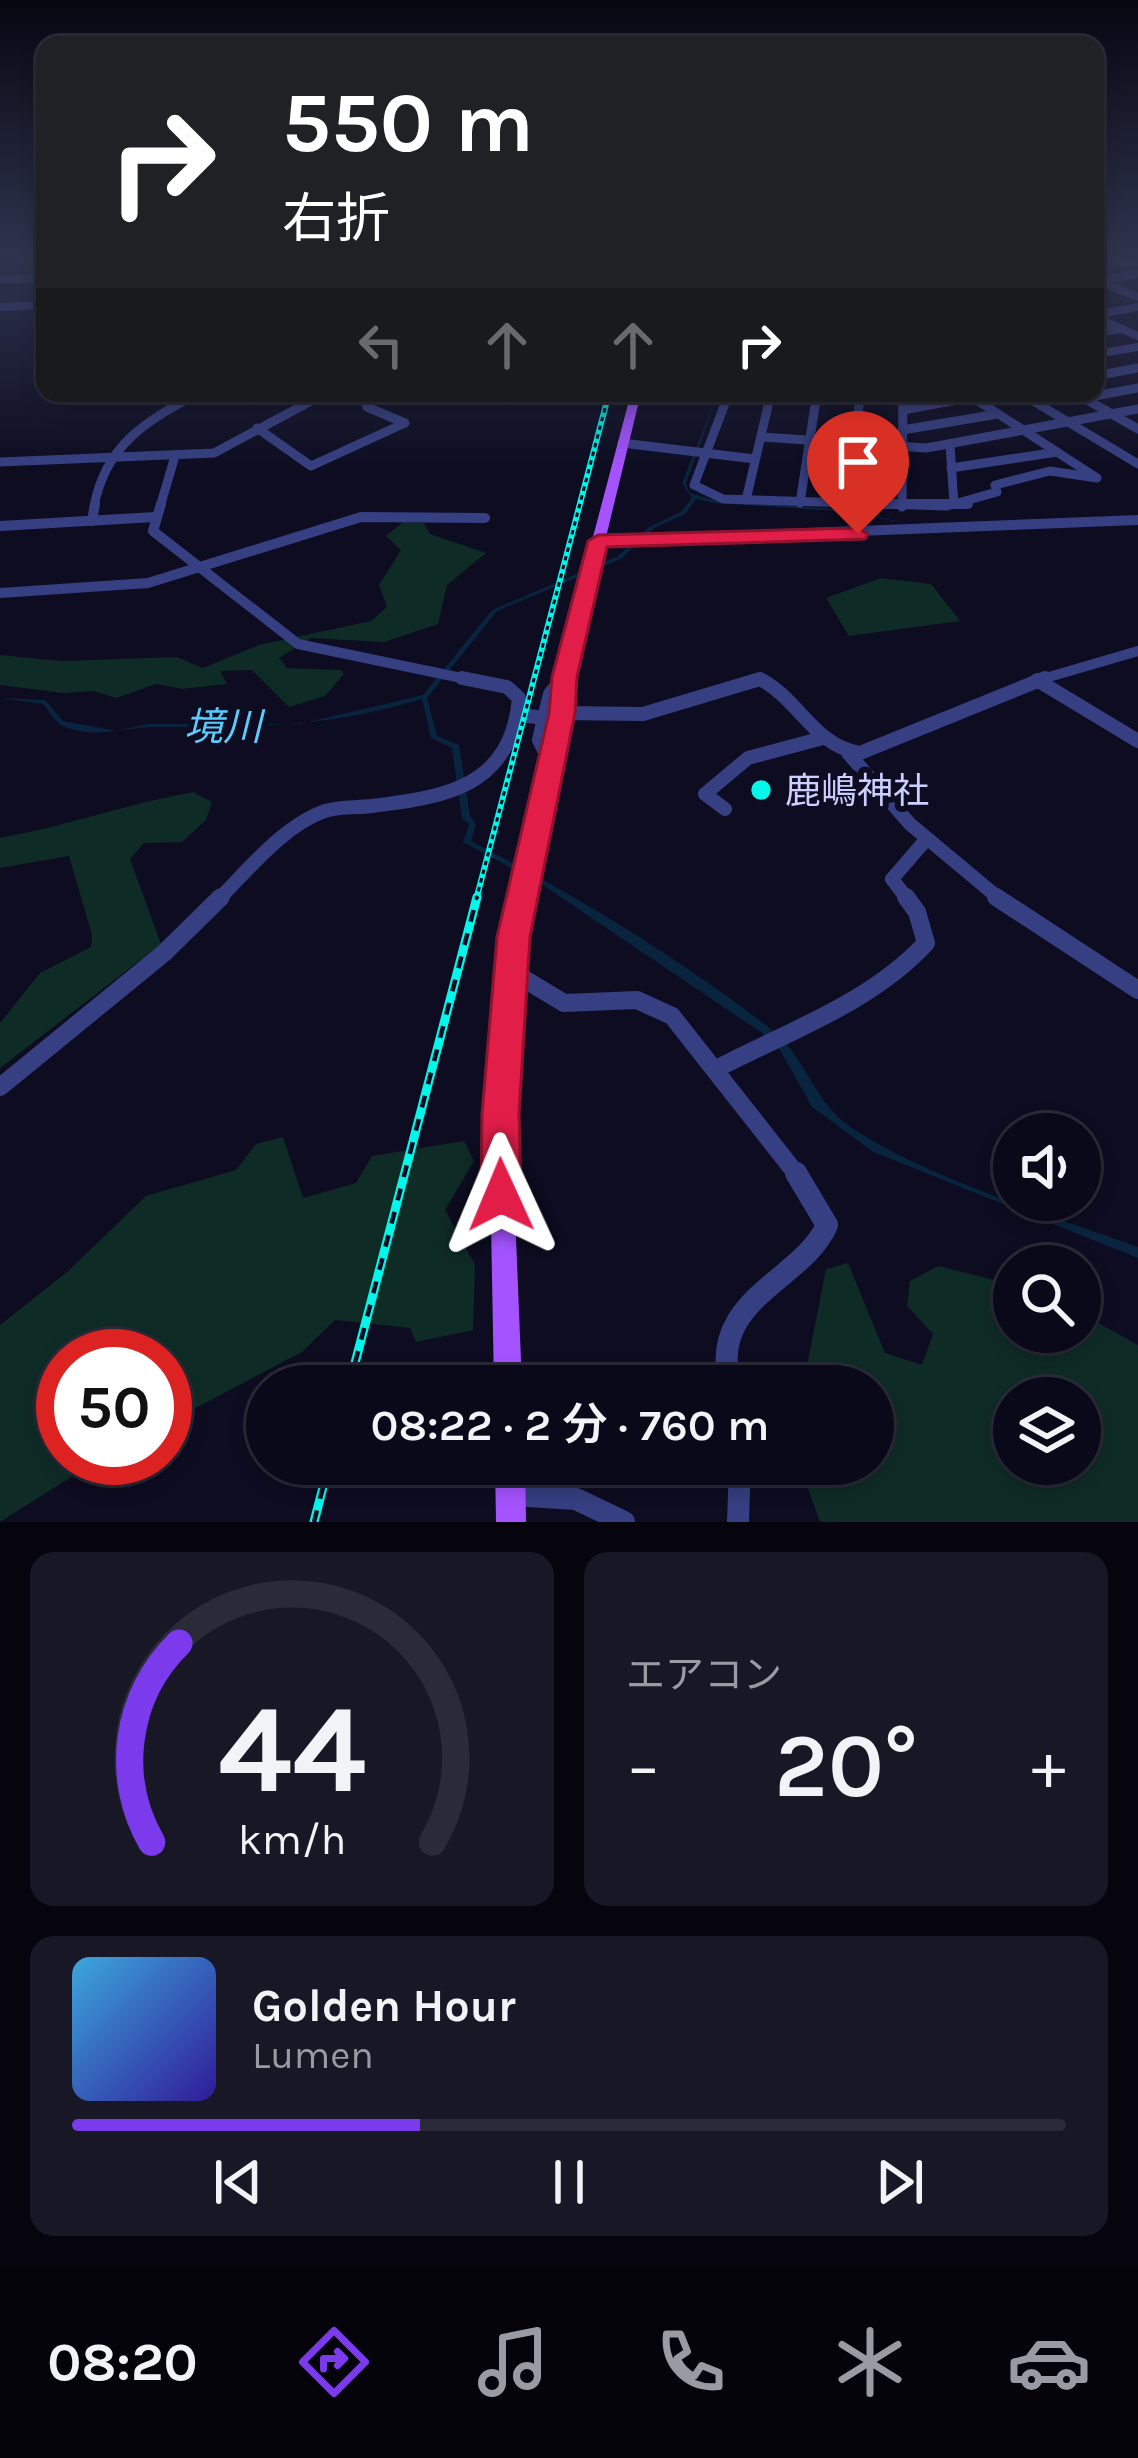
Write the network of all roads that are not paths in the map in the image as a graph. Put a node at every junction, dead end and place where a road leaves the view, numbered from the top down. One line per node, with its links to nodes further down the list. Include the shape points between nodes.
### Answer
1 (1121, 328): 2 (street); 3 (street)
2 (1104, 331)
3 (1138, 336)
4 (1138, 347): 5 (street)
5 (1104, 353)
6 (1138, 368): 7 (street)
7 (1104, 374)
8 (1138, 388): 9 (street)
9 (1104, 392)
10 (182, 402): 41 (street, via 131,428)
11 (296, 402): 28 (street)
12 (365, 402): 28 (street, via 404,423 310,466)
13 (633, 402): 34 (main road)
14 (726, 402): 39 (street)
15 (769, 402): 32 (street)
16 (816, 402): 33 (street)
17 (859, 402): 35 (street)
18 (903, 402): 24 (street)
19 (938, 402): 24 (street)
20 (980, 402): 25 (street)
21 (1035, 402): 27 (street)
22 (1092, 402): 26 (street)
23 (1138, 409): 26 (street)
24 (903, 410): 30 (street)
25 (998, 414): 30 (street); 31 (street)
26 (1112, 414): 27 (street); 29 (street)
27 (1070, 423): 31 (street); 44 (street)
28 (257, 428): 40 (street, via 226,449)
29 (1138, 429)
30 (902, 430): 37 (street)
31 (1025, 431): 36 (street); 38 (street)
32 (761, 436): 33 (street); 42 (street)
33 (809, 441): 35 (street); 48 (street)
34 (622, 443): 39 (street); 56 (main road)
35 (855, 446): 37 (street); 47 (street)
36 (950, 446): 37 (street); 45 (street)
37 (902, 448): 50 (street)
38 (1057, 452): 45 (street); 49 (street, via 1097,478 1050,471 995,485 985,501)
39 (706, 454): 42 (street); 46 (street, via 695,488)
40 (175, 456): 41 (street); 51 (street)
41 (110, 458): 43 (street); 53 (street)
42 (755, 459): 46 (street)
43 (0, 462)
44 (1138, 464)
45 (951, 468): 49 (street)
46 (746, 500): 48 (street)
47 (851, 501): 48 (street); 50 (street)
48 (800, 502)
49 (954, 504): 50 (street)
50 (902, 507)
51 (155, 517): 53 (street); 57 (street, via 153,532)
52 (485, 518): 57 (street, via 345,520)
53 (92, 520): 55 (street)
54 (1138, 520): 56 (street)
55 (0, 526)
56 (598, 541): 62 (main road)
57 (201, 567): 58 (street, via 148,583); 61 (street, via 298,644 507,687 519,698)
58 (0, 593)
59 (1138, 651): 60 (street)
60 (1037, 680): 64 (street); 65 (street)
61 (520, 715): 62 (street); 71 (street, via 488,778 370,807 325,809)
62 (553, 715): 63 (street, via 643,714 760,679); 68 (main road)
63 (823, 738): 65 (street); 66 (street, via 748,758 705,794)
64 (1138, 741)
65 (848, 753): 67 (street)
66 (724, 809)
67 (924, 842): 69 (street, via 1012,912); 70 (street, via 892,880 926,943 872,995 849,999)
68 (511, 971): 70 (street, via 564,1003 606,998 655,1008); 72 (main road, via 500,1114)
69 (1138, 990)
70 (718, 1068): 73 (street, via 827,1225 819,1244 793,1257 740,1321)
71 (0, 1088)
72 (507, 1365)
73 (726, 1365)
74 (739, 1485): 77 (street)
75 (511, 1494): 76 (street, via 576,1499)
76 (624, 1522)
77 (738, 1522)

